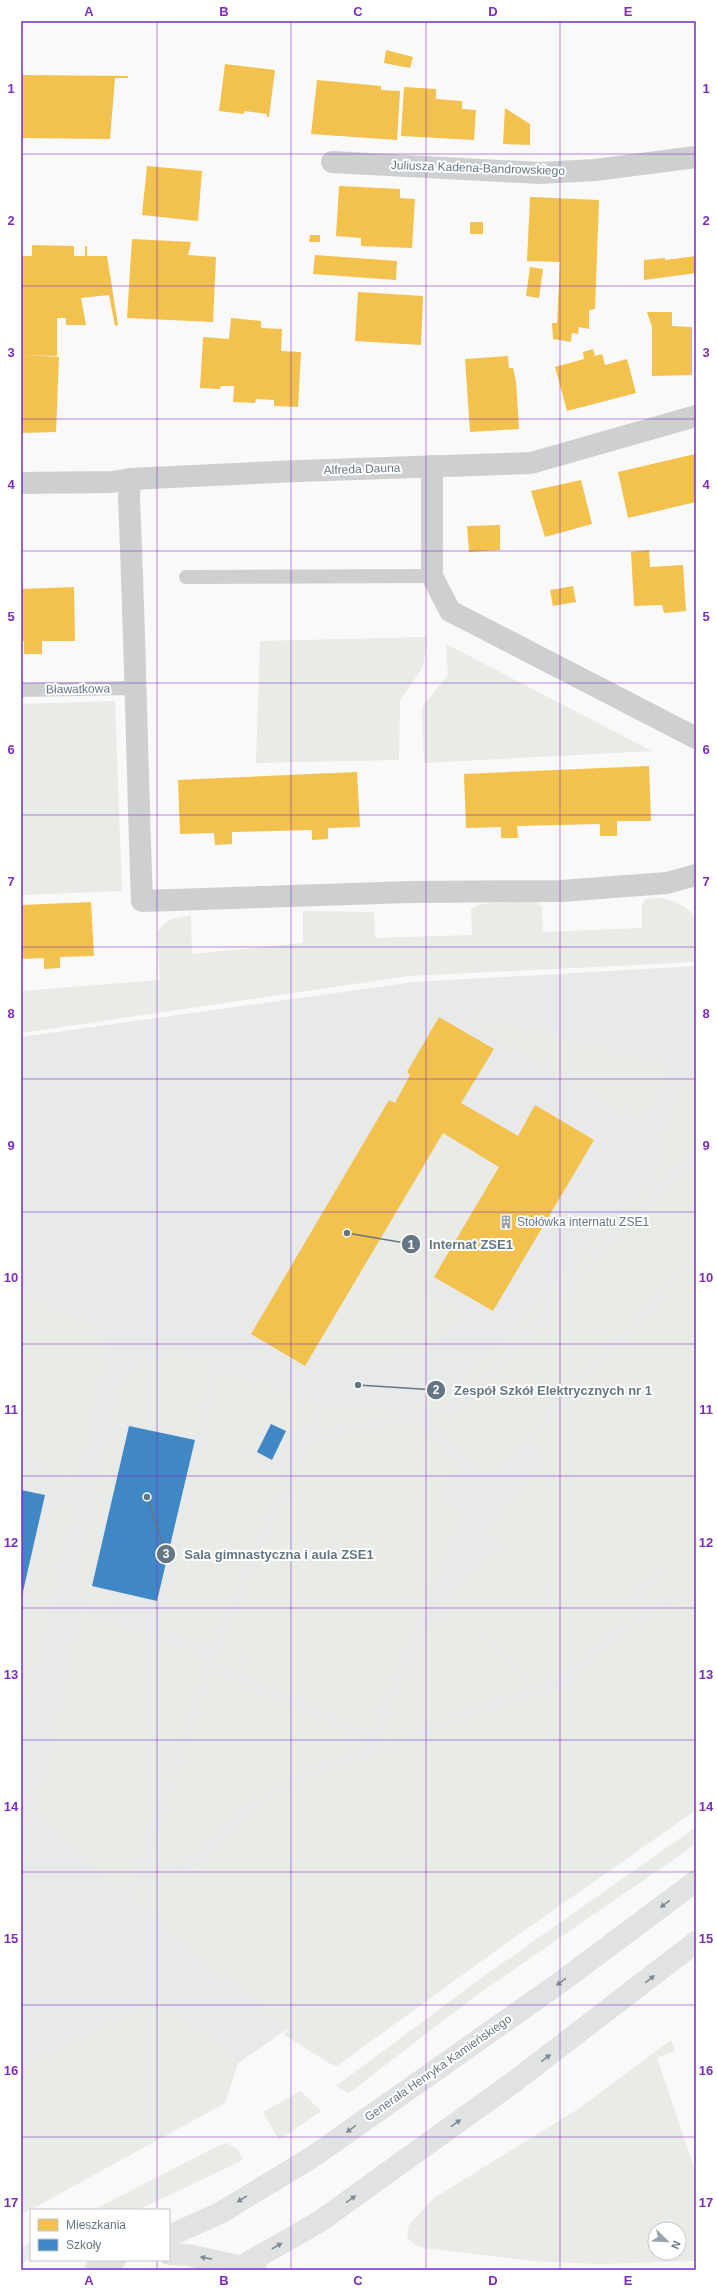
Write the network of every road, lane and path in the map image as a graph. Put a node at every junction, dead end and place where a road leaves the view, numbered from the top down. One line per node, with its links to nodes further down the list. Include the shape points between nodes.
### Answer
1 (696, 157): 2 (street, Juliusza Kadena-Bandrowskiego, via 596,170 540,173)
2 (332, 162)
3 (696, 416): 4 (street, Alfreda Dauna, via 531,463)
4 (432, 466): 5 (street, Alfreda Dauna); 7 (street)
5 (130, 479): 6 (street, Alfreda Dauna, via 112,482); 9 (street, via 135,634)
6 (21, 483)
7 (432, 576): 8 (lane); 11 (street, via 450,611)
8 (186, 577)
9 (134, 688): 10 (lane, Bławatkowa); 12 (street, via 142,901 410,892 561,891 667,883)
10 (21, 690)
11 (696, 738)
12 (696, 875)
13 (696, 1881): 15 (main road, Generała Henryka Kamieńskiego, one-way to 15, via 558,1984 310,2158 220,2213)
14 (696, 1942): 18 (main road, one-way to 14, via 332,2213 515,2081)
15 (170, 2236)
16 (170, 2254): 18 (main road, one-way to 16, via 188,2255)
17 (113, 2261): 19 (main road)
18 (245, 2269)
19 (95, 2270)

